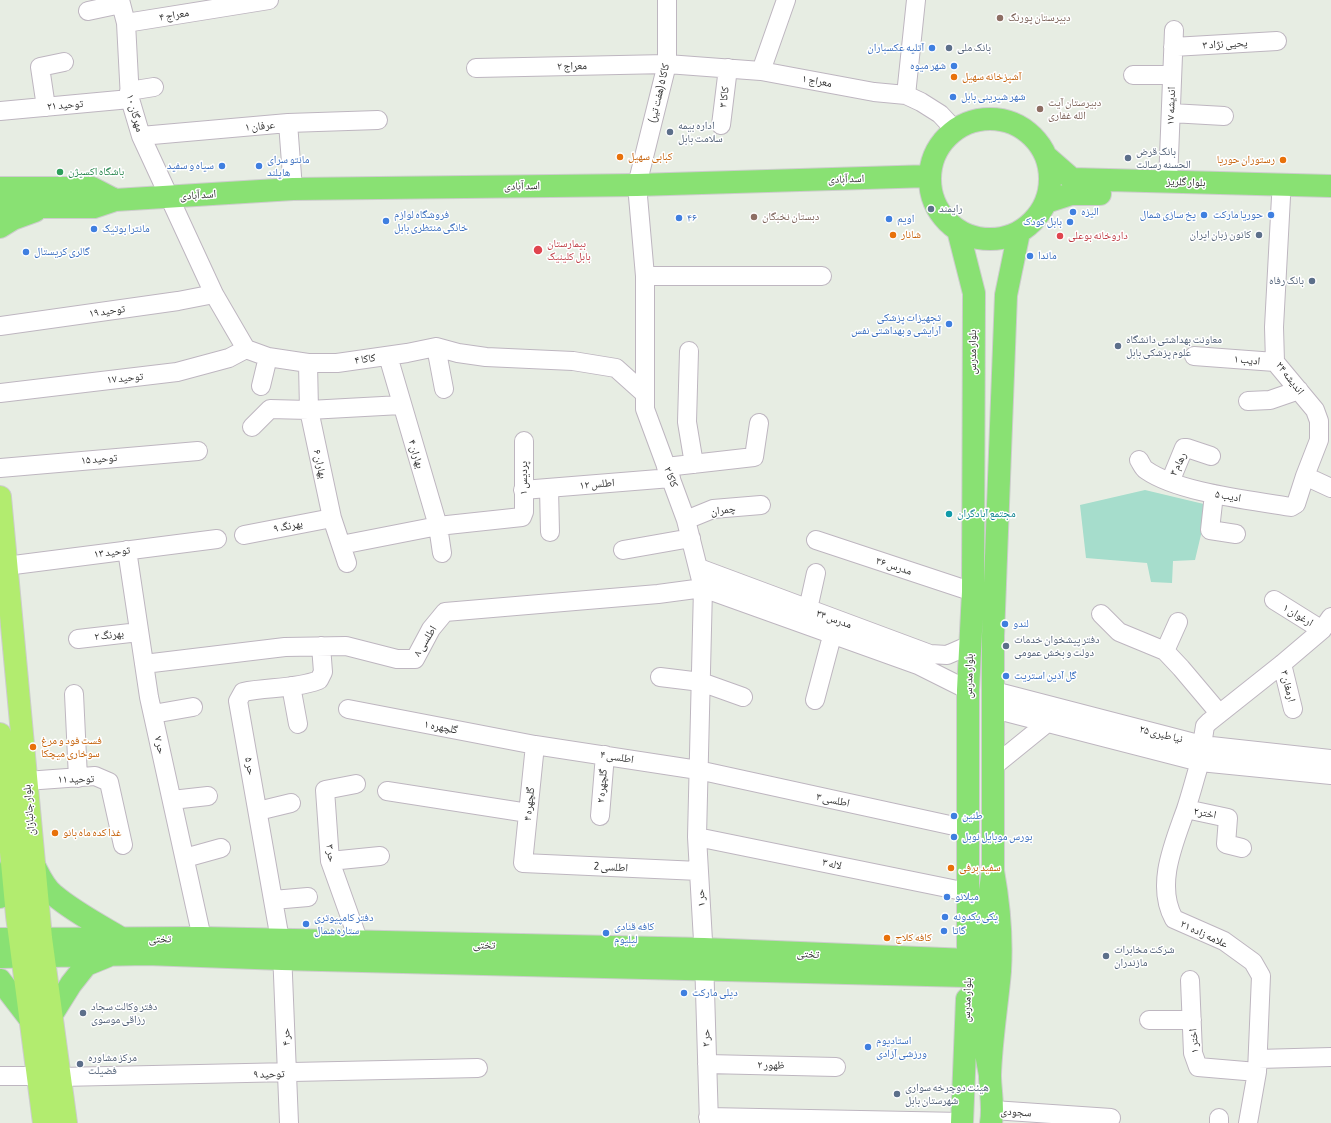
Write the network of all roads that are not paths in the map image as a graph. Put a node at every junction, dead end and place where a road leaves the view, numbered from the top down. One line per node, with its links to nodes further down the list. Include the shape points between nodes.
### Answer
1 (269, 0): 6 (street, معراج ۴)
2 (667, 0): 12 (street, کاکا ۵ (هفت تیر))
3 (786, 0): 15 (street)
4 (916, 0): 20 (street)
5 (121, 2): 7 (street); 8 (street, مهرگان ۱۰)
6 (202, 5): 8 (street, معراج ۴)
7 (88, 11)
8 (126, 23): 19 (street, مهرگان ۱۰)
9 (1173, 38): 10 (street, یحیی نژاد ۳); 17 (street, اندیشه ۱۷)
10 (1277, 41)
11 (64, 62): 21 (street, via 40,67)
12 (668, 64): 13 (street, معراج ۲); 14 (street, معراج ۱); 34 (street, کاکا ۵ (هفت تیر))
13 (476, 68)
14 (728, 68): 15 (street, معراج ۱); 27 (street, کاکا ۳)
15 (761, 71): 20 (street, معراج ۱, via 874,92)
16 (1133, 75): 17 (street)
17 (1172, 75): 23 (street, اندیشه ۱۷)
18 (154, 87): 19 (street, توحید ۲۱)
19 (129, 95): 21 (street, توحید ۲۱); 29 (street, مهرگان ۱۰)
20 (906, 95): 28 (street, معراج ۱, via 940,114)
21 (46, 107): 22 (street, توحید ۲۱)
22 (0, 111)
23 (1171, 113): 24 (street); 33 (street, اندیشه ۱۷)
24 (1224, 116)
25 (378, 120): 26 (street, عرفان ۱)
26 (288, 123): 29 (street, عرفان ۱); 37 (street)
27 (721, 125)
28 (955, 130): 30 (main road, via 981,119 998,118 1028,131 1040,143); 32 (main road, via 940,145 932,160)
29 (141, 136): 38 (street, مهرگان ۱۰)
30 (1048, 158): 33 (main road, بلوار گلریز, via 1072,179); 42 (main road, via 1051,175 1050,193)
31 (0, 172): 41 (main road)
32 (930, 176): 34 (main road, اسد آبادی); 45 (main road, via 931,192 936,207)
33 (1168, 182): 35 (main road, بلوار گلریز)
34 (637, 185): 37 (main road, اسد آبادی); 47 (street, کاکا ۲)
35 (1331, 186)
36 (0, 188): 41 (main road, اسد آبادی)
37 (293, 189): 38 (main road, اسد آبادی)
38 (168, 197): 41 (main road, اسد آبادی, via 115,200 94,207); 49 (street)
39 (1281, 197): 40 (main road, بلوار گلریز); 42 (main road, بلوار گلریز, via 1071,194); 57 (street, اندیشه ۲۴, via 1274,327)
40 (1331, 197)
41 (46, 198): 43 (main road, اسد آبادی); 44 (main road)
42 (1046, 202): 46 (main road, via 1033,222)
43 (0, 207)
44 (0, 227)
45 (958, 230): 46 (main road, via 972,237 988,239 1004,238); 102 (main road, بلوار مدرس, via 974,293)
46 (1019, 232): 123 (main road, via 1006,295 993,636)
47 (645, 276): 48 (street); 63 (street, کاکا ۲)
48 (822, 276)
49 (214, 294): 50 (street, توحید ۱۹); 52 (street)
50 (0, 326)
51 (436, 347): 54 (street, کاکا ۴); 60 (street); 63 (street, کاکا ۴, via 486,357 573,361 616,368)
52 (246, 349): 56 (street, کاکا ۴); 62 (street, توحید ۱۷, via 229,358 177,372)
53 (689, 351): 73 (street, via 687,422)
54 (388, 356): 58 (street, کاکا ۴, via 337,363); 65 (street, بهاران ۴)
55 (1194, 356): 57 (street, ادیب ۱)
56 (268, 358): 58 (street, کاکا ۴); 59 (street)
57 (1275, 362): 61 (street, اندیشه ۲۴)
58 (308, 363): 66 (street, بهاران ۶)
59 (261, 386)
60 (444, 389)
61 (1299, 390): 64 (street, via 1270,400); 76 (street, اندیشه ۲۴, via 1315,410 1320,431)
62 (0, 393)
63 (645, 394): 75 (street, کاکا ۲, via 645,409)
64 (1248, 401)
65 (401, 405): 66 (street); 86 (street, بهاران ۴)
66 (309, 410): 68 (street, via 270,409); 84 (street, بهاران ۶)
67 (759, 423): 73 (street, اطلس ۱۲, via 754,457)
68 (252, 427)
69 (524, 441): 80 (street, پردیس ۱)
70 (198, 451): 74 (street, توحید ۱۵)
71 (1211, 456): 77 (street, رهام ۳, via 1184,448)
72 (1139, 460): 77 (street, ادیب ۵, via 1144,470)
73 (694, 464): 75 (street, اطلس ۱۲)
74 (0, 468)
75 (669, 472): 78 (street, اطلس ۱۲); 85 (street, کاکا ۲)
76 (1305, 476): 79 (street); 81 (street, ادیب ۵, via 1296,504 1291,507)
77 (1170, 482): 81 (street, ادیب ۵)
78 (549, 488): 80 (street, اطلس ۱۲); 87 (street)
79 (1331, 488)
80 (523, 490): 86 (street, پردیس ۱, via 524,516)
81 (1214, 494): 88 (street, via 1210,530)
82 (0, 497): 98 (highway, بلوار جانبازان)
83 (761, 505): 85 (street, چمران, via 713,509)
84 (332, 518): 89 (street, بهرنگ ۹); 93 (street, بهاران ۶)
85 (686, 520): 90 (street, کاکا ۲)
86 (438, 526): 93 (street); 96 (street, بهاران ۴)
87 (550, 532)
88 (1236, 534)
89 (244, 535)
90 (691, 538): 95 (street); 99 (street, کاکا ۲)
91 (218, 539): 94 (street, توحید ۱۳)
92 (816, 540): 102 (street, مدرس ۳۶)
93 (341, 545): 97 (street, بهاران ۶)
94 (127, 550): 98 (street, توحید ۱۳); 108 (street, حر ۷)
95 (623, 550)
96 (442, 553)
97 (347, 563)
98 (6, 566): 141 (highway, بلوار جانبازان)
99 (699, 568): 101 (street, کاکا ۲); 104 (street, مدرس ۳۴)
100 (816, 573): 104 (street)
101 (703, 588): 109 (street, مدرس ۳۴); 112 (street, اطلسی ۸, via 446,612 431,629 415,659 398,659 346,646); 117 (street, کاکا ۲)
102 (973, 592): 111 (main road, بلوار مدرس)
103 (1274, 600): 107 (street, ارغوان ۱)
104 (808, 609): 111 (street, مدرس ۳۴, via 930,654 947,655)
105 (1101, 614): 113 (street, via 1119,632)
106 (1178, 622): 113 (street)
107 (1326, 624): 115 (street, علامه زاده ۲۱)
108 (139, 632): 110 (street, بهرنگ ۲); 114 (street, حر ۷)
109 (832, 636): 119 (street, مدرس ۳۴, via 918,665); 122 (street)
110 (78, 639)
111 (970, 645): 119 (main road, بلوار مدرس)
112 (321, 646): 114 (street, اطلسی ۸, via 285,647); 118 (street, حر ۵, via 323,672 319,680 308,685)
113 (1165, 651): 127 (street)
114 (144, 664): 128 (street, حر ۷)
115 (1282, 664): 126 (street, ارمغان ۳); 127 (street, علامه زاده ۲۱)
116 (660, 677): 117 (street)
117 (702, 682): 121 (street); 138 (street, کاکا ۲)
118 (291, 686): 130 (street); 149 (street, حر ۵, via 243,692 238,701)
119 (968, 690): 152 (main road, بلوار مدرس)
120 (74, 694): 140 (street)
121 (743, 697)
122 (816, 700)
123 (994, 700): 129 (street, نیا طبری ۲۵); 131 (street, نیا طبری ۲۵); 137 (main road)
124 (193, 707): 128 (street)
125 (348, 709): 133 (street, گلچهره ۱)
126 (1293, 709)
127 (1219, 713): 134 (street, علامه زاده ۲۱, via 1205,726)
128 (153, 714): 146 (street, حر ۷)
129 (1047, 723): 131 (street, نیا طبری ۲۵); 137 (street)
130 (298, 724)
131 (1109, 730): 134 (street, نیا طبری ۲۵)
132 (0, 734): 143 (highway, بلوار جانبازان)
133 (535, 745): 135 (street, اطلسی ۴); 150 (street, گلچهره ۴)
134 (1201, 753): 136 (street, نیا طبری ۲۵); 139 (street, نیا طبری ۲۵); 148 (street, علامه زاده ۲۱)
135 (605, 756): 138 (street, اطلسی ۴); 151 (street, گلچهره ۲)
136 (1331, 759)
137 (994, 766): 164 (main road)
138 (698, 770): 152 (street, اطلسی ۳); 153 (street, کاکا ۲)
139 (1331, 775)
140 (78, 778): 141 (street, توحید ۱۱); 154 (street, توحید ۱۱, via 95,776 109,782)
141 (26, 781): 162 (highway, بلوار جانبازان)
142 (356, 784): 159 (street, حر ۳, via 325,790)
143 (2, 785): 160 (highway, بلوار جانبازان)
144 (387, 791): 150 (street)
145 (208, 796): 146 (street)
146 (172, 800): 158 (street, حر ۷)
147 (291, 803): 149 (street)
148 (1186, 809): 156 (street, اختر۲, via 1228,818 1226,844); 185 (street, علامه زاده ۲۱, via 1169,859 1166,889 1170,912 1174,920 1224,941 1258,968 1261,976)
149 (258, 811): 168 (street, حر ۵)
150 (528, 812): 161 (street, گلچهره ۴)
151 (600, 816)
152 (968, 829): 165 (main road, بلوار مدرس)
153 (697, 837): 163 (street, حر ۱); 165 (street, لاله ۳)
154 (123, 845)
155 (221, 848): 158 (street)
156 (1242, 848)
157 (380, 856): 159 (street)
158 (185, 858): 169 (street, حر ۷)
159 (330, 861): 170 (street, حر ۳)
160 (12, 863): 166 (main road); 171 (highway, بلوار جانبازان)
161 (523, 863): 163 (street, اطلسی 2)
162 (35, 867): 171 (highway, بلوار جانبازان); 172 (main road, via 53,894)
163 (699, 871): 175 (street, حر ۱)
164 (993, 871): 176 (main road); 189 (main road, via 998,900 1000,970)
165 (967, 892): 176 (main road, بلوار مدرس)
166 (0, 897)
167 (308, 897): 168 (street)
168 (273, 900): 173 (street, حر ۵)
169 (202, 938): 172 (main road, تختی); 173 (main road, تختی)
170 (359, 942): 173 (main road, تختی); 175 (main road, تختی)
171 (26, 946): 172 (main road, تختی); 174 (main road, تختی); 179 (highway, بلوار جانبازان); 180 (highway, بلوار جانبازان)
172 (119, 946): 173 (main road, تختی); 179 (main road, via 86,965)
173 (282, 950): 175 (main road, تختی); 188 (street, حر ۴)
174 (0, 957)
175 (704, 959): 176 (main road, تختی); 184 (street, حر ۲)
176 (971, 968): 189 (main road); 199 (main road, بلوار مدرس)
177 (0, 980): 180 (main road)
178 (1190, 980): 182 (street, اختر ۱)
179 (51, 1016): 192 (highway, بلوار جانبازان)
180 (30, 1019): 191 (highway, بلوار جانبازان)
181 (1148, 1020): 182 (street)
182 (1192, 1020): 185 (street, اختر ۱, via 1193,1053 1198,1067)
183 (1331, 1057): 185 (street)
184 (707, 1064): 186 (street, ظهور ۲); 195 (street, حر ۲)
185 (1257, 1066): 200 (street, علامه زاده ۲۱)
186 (836, 1067)
187 (478, 1068): 188 (street, توحید ۹)
188 (287, 1073): 192 (street, توحید ۹); 198 (street, حر ۴)
189 (990, 1075): 193 (main road)
190 (0, 1076): 191 (street)
191 (38, 1076): 196 (highway, بلوار جانبازان)
192 (60, 1077): 197 (highway, بلوار جانبازان)
193 (992, 1117): 194 (street, سجودی)
194 (1111, 1118)
195 (708, 1120): 199 (street)
196 (44, 1123)
197 (66, 1123)
198 (289, 1123)
199 (962, 1123)
200 (1248, 1123)

